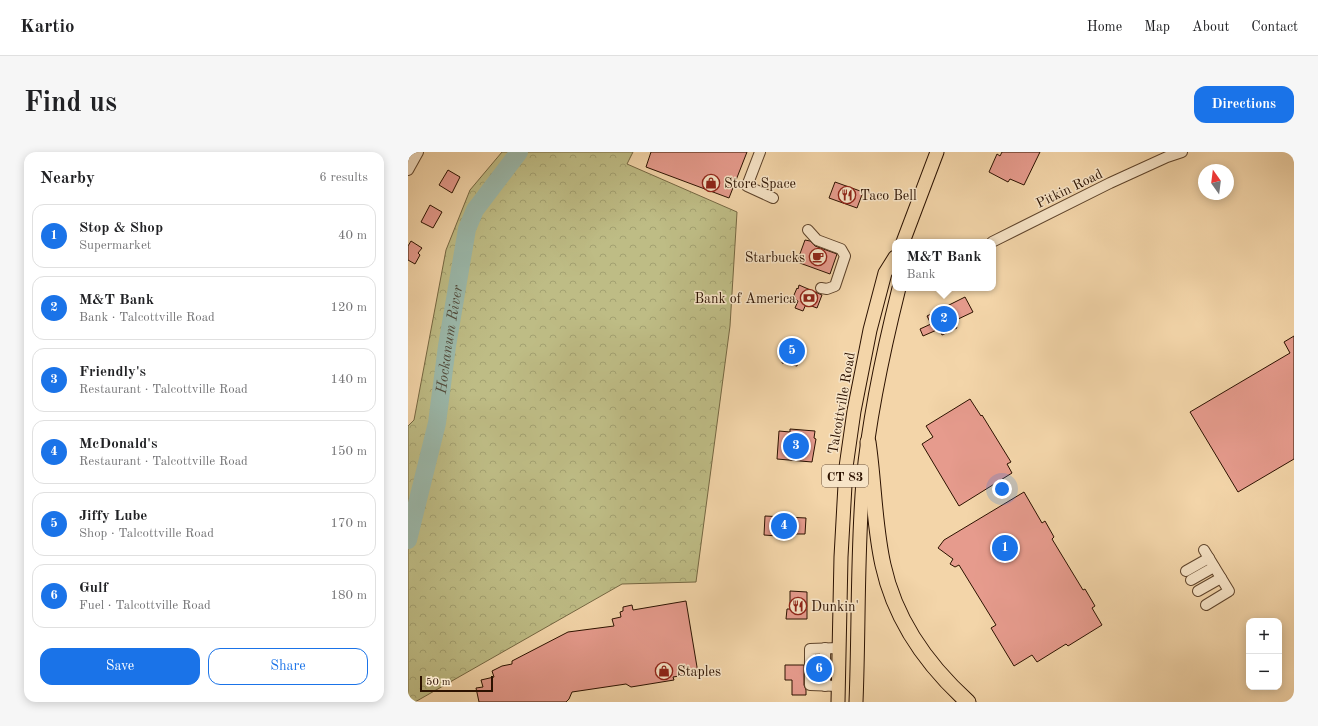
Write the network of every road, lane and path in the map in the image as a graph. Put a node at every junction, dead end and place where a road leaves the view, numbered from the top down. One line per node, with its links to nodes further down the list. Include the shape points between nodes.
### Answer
1 (418, 152): 5 (street)
2 (760, 152): 6 (street, via 747,186)
3 (936, 152): 8 (main road)
4 (1182, 152): 9 (street, Pitkin Road, via 1110,183)
5 (408, 170)
6 (773, 198)
7 (808, 230): 11 (street, via 817,240 841,249 845,256 835,286)
8 (904, 239)
9 (996, 240)
10 (892, 262): 14 (main road, Talcottville Road / CT 83, via 885,273 861,372 850,440)
11 (821, 288)
12 (898, 291): 13 (main road, CT 83, via 878,376)
13 (868, 442): 15 (main road, CT 83); 23 (highway, via 879,542 887,581 895,603 923,654 938,673)
14 (843, 512): 15 (main road); 19 (main road, Talcottville Road / CT 83)
15 (860, 526): 22 (main road, CT 83)
16 (1214, 567): 16 (street, via 1193,583); 17 (street, via 1229,592)
17 (1206, 605)
18 (825, 648): 19 (street); 20 (street); 20 (street, via 810,649 810,685)
19 (839, 648): 20 (main road, Talcottville Road / CT 83)
20 (832, 686): 21 (main road, Talcottville Road / CT 83)
21 (838, 702)
22 (856, 702)
23 (968, 702)

